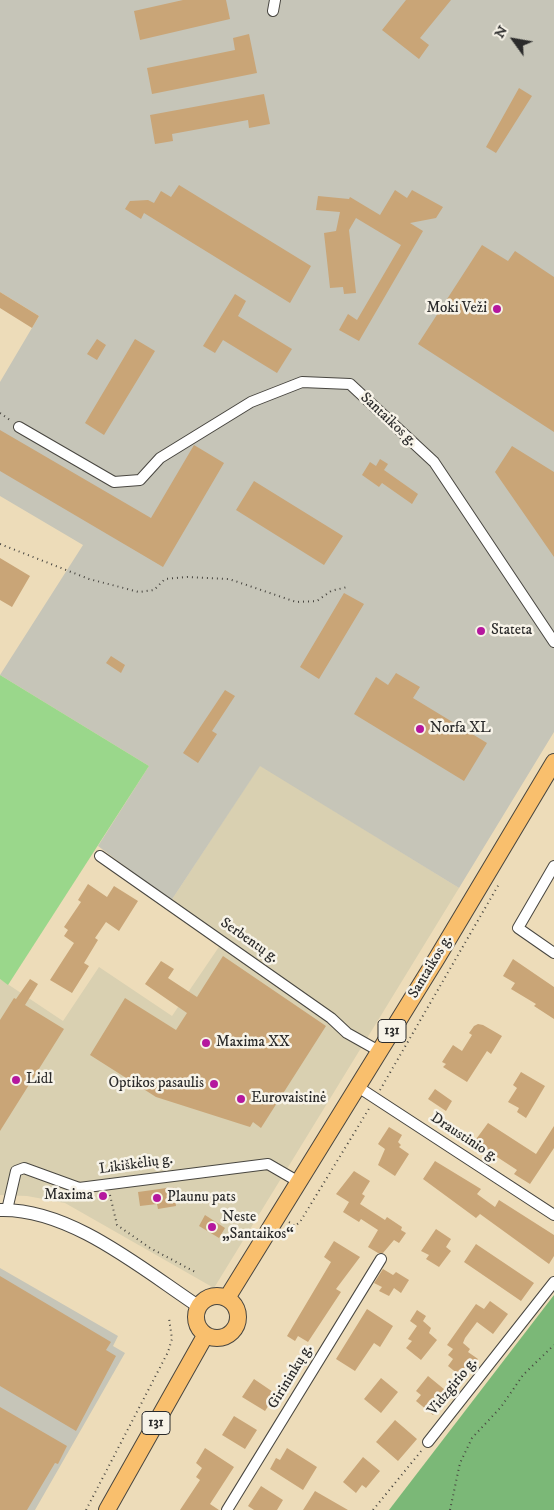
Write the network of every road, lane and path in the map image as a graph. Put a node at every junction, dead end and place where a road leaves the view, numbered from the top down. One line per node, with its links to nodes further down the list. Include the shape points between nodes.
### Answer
1 (19, 427): 4 (street, Santaikos g., via 114,482 140,480 160,458 251,402 302,382 350,384 434,462)
2 (0, 544): 3 (path, via 89,579 139,592 154,590 165,579 186,576 229,579 296,602 317,600 331,591)
3 (347, 587)
4 (554, 642)
5 (554, 762): 10 (main road, Santaikos g. / 131)
6 (100, 856): 10 (street, Serbentų g., via 347,1033)
7 (554, 866): 9 (street, via 518,928)
8 (500, 883): 12 (path)
9 (554, 953)
10 (379, 1051): 11 (main road, Santaikos g. / 131)
11 (358, 1086): 12 (street, Draustinio g.); 13 (main road, Santaikos g. / 131)
12 (376, 1097): 16 (street, Draustinio g.); 17 (path)
13 (299, 1182): 15 (street, Likiškėlių g., via 268,1164 79,1188 24,1168 16,1171); 21 (main road, Santaikos g. / 131)
14 (110, 1193): 19 (path, via 117,1225 157,1252)
15 (3, 1210): 22 (street, Likiškėlių g., via 44,1215 75,1227)
16 (554, 1215)
17 (300, 1222)
18 (381, 1259): 29 (street, Girininkų g.)
19 (198, 1273)
20 (554, 1282): 26 (street, Vidzgirio g.)
21 (227, 1298): 22 (main road, via 211,1297); 24 (main road, via 239,1317 234,1332 220,1339)
22 (198, 1306): 24 (main road, via 195,1319)
23 (169, 1318): 27 (path, via 172,1339 168,1352)
24 (205, 1336): 28 (main road, 131)
25 (554, 1345): 31 (path, via 523,1375 472,1438 460,1463)
26 (428, 1442): 30 (path)
27 (86, 1510)
28 (107, 1510)
29 (227, 1510)
30 (373, 1510)
31 (450, 1510)

